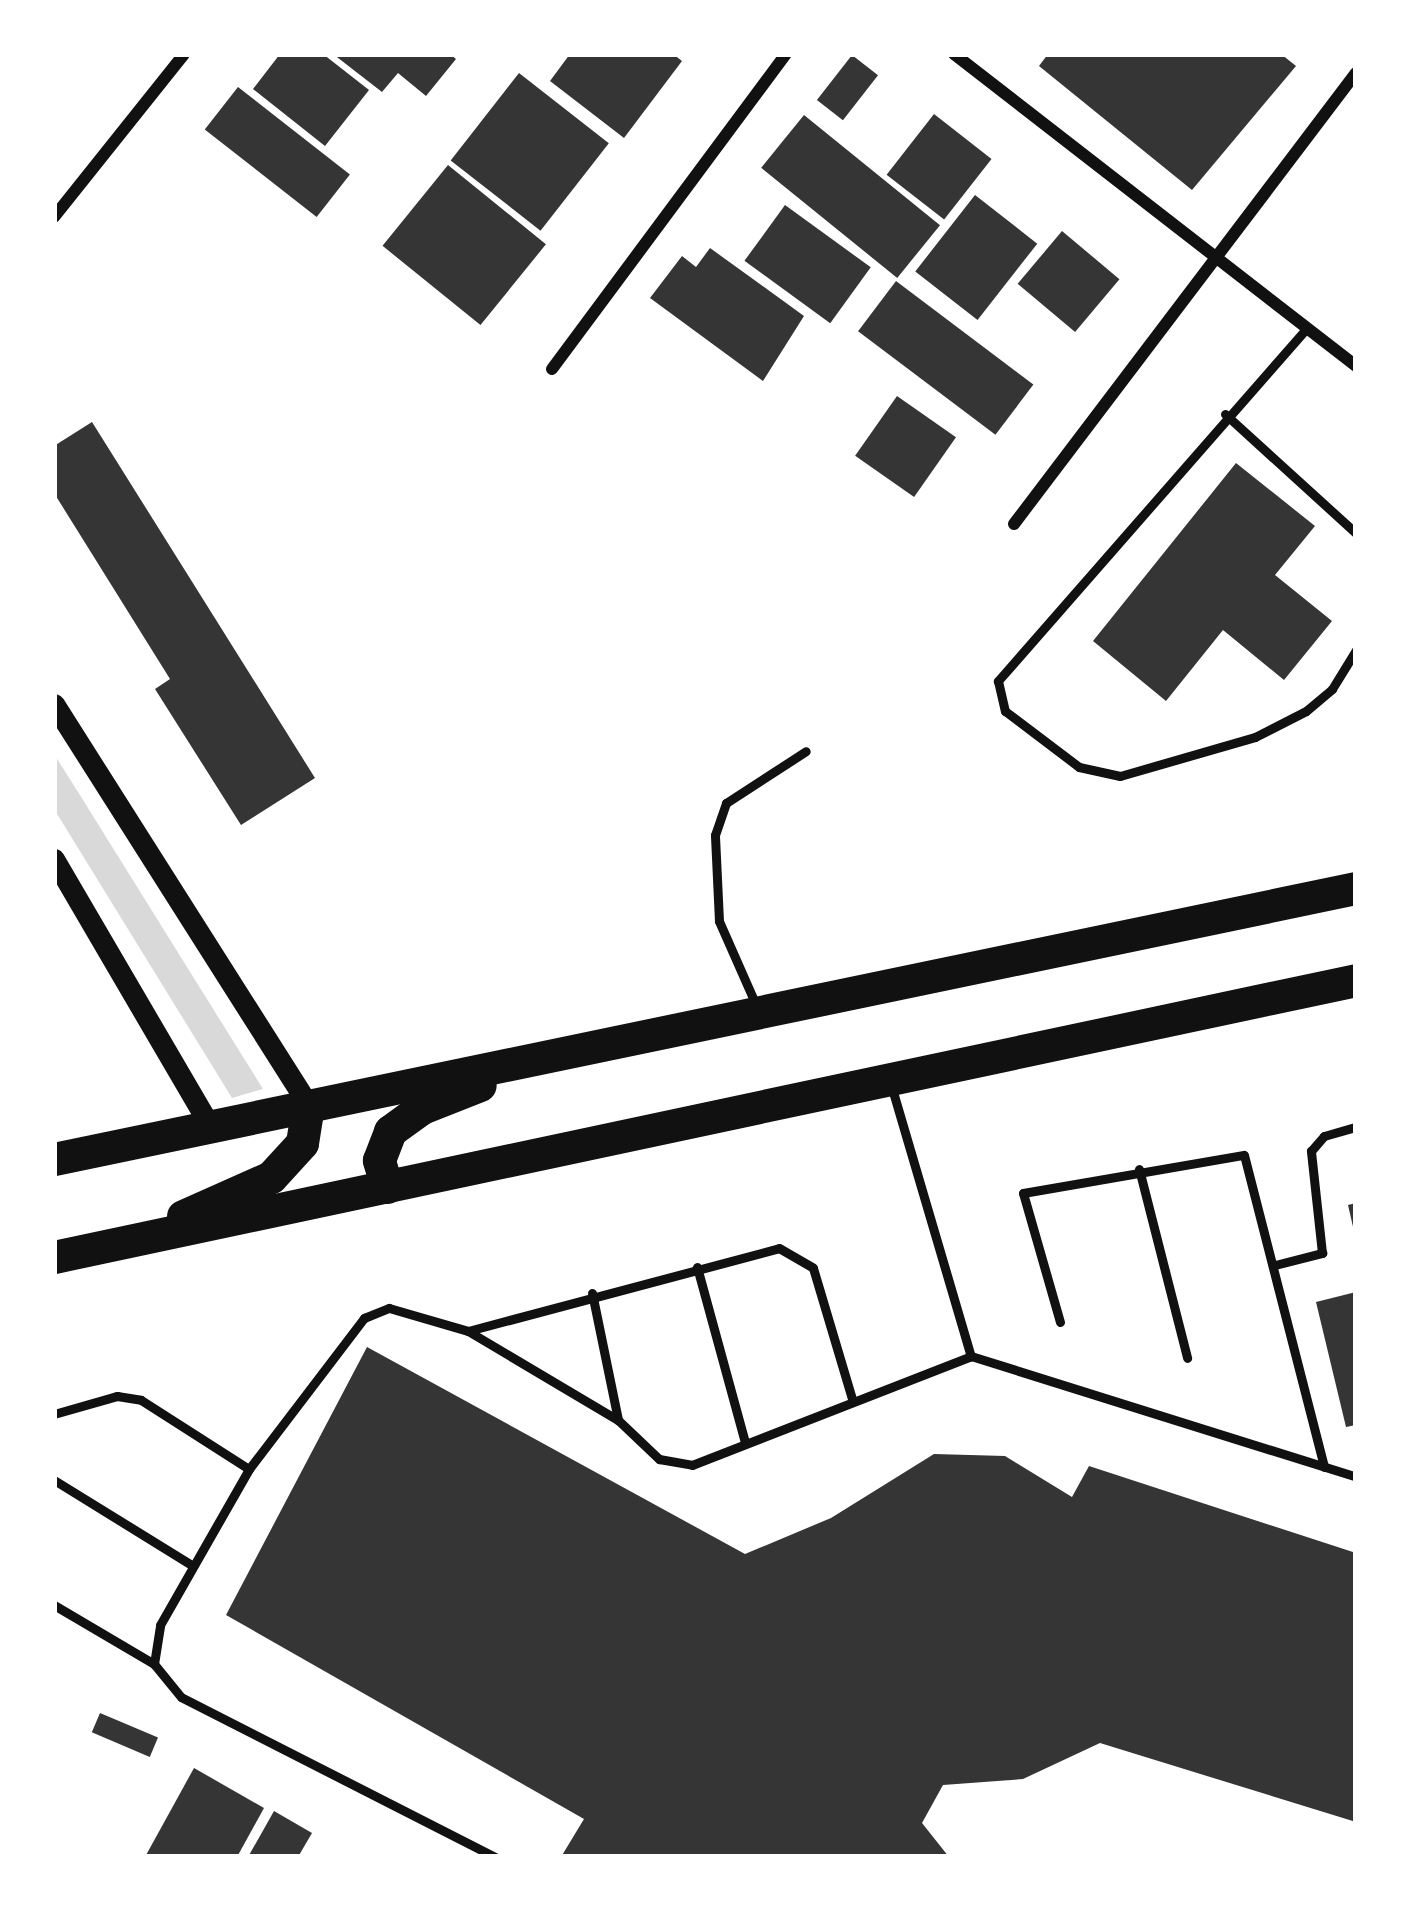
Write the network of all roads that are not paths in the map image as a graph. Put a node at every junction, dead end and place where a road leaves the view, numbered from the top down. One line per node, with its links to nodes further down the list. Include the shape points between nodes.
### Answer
1 (184, 54): 5 (street)
2 (787, 54): 9 (street)
3 (954, 54): 6 (street)
4 (1356, 73): 6 (street)
5 (54, 217)
6 (1212, 262): 7 (street); 11 (street)
7 (1306, 329): 8 (street); 10 (lane)
8 (1356, 366)
9 (552, 369)
10 (1225, 414): 12 (lane); 13 (lane, via 1007,664 998,681 1005,711 1079,767 1120,776 1255,737 1306,710 1332,689)
11 (1014, 524)
12 (1356, 532)
13 (1356, 650)
14 (54, 704): 22 (street)
15 (806, 751): 19 (lane, via 727,803 715,835 719,922)
16 (54, 859): 23 (street)
17 (1356, 887): 19 (highway)
18 (1356, 980): 21 (highway)
19 (759, 1012): 20 (highway)
20 (565, 1051): 22 (highway); 27 (highway, via 422,1108 390,1131 379,1160)
21 (890, 1080): 27 (highway); 35 (lane)
22 (308, 1105): 23 (highway); 28 (highway, via 302,1143 271,1177)
23 (210, 1126): 25 (highway)
24 (1356, 1127): 30 (lane, via 1324,1136 1311,1151 1322,1252)
25 (54, 1159)
26 (1139, 1168): 30 (lane, via 1244,1155); 33 (lane, via 1023,1193); 36 (lane)
27 (387, 1186): 28 (highway)
28 (121, 1243): 29 (highway)
29 (54, 1257)
30 (1275, 1265): 41 (lane)
31 (697, 1267): 32 (lane); 37 (lane, via 779,1248 799,1253 814,1268); 40 (lane)
32 (592, 1293): 34 (lane); 39 (lane)
33 (1060, 1322)
34 (468, 1331): 39 (lane); 42 (lane, via 389,1309 364,1318)
35 (971, 1356): 37 (lane); 41 (lane)
36 (1187, 1358)
37 (852, 1399): 40 (lane)
38 (54, 1414): 42 (lane, via 117,1396 141,1400)
39 (618, 1420): 40 (lane, via 658,1459 692,1465)
40 (746, 1443)
41 (1324, 1467): 43 (lane)
42 (249, 1468): 45 (lane)
43 (1356, 1477)
44 (54, 1480): 45 (lane)
45 (190, 1564): 47 (lane, via 160,1625)
46 (54, 1605): 47 (lane)
47 (154, 1664): 48 (lane, via 182,1696)
48 (495, 1857)

